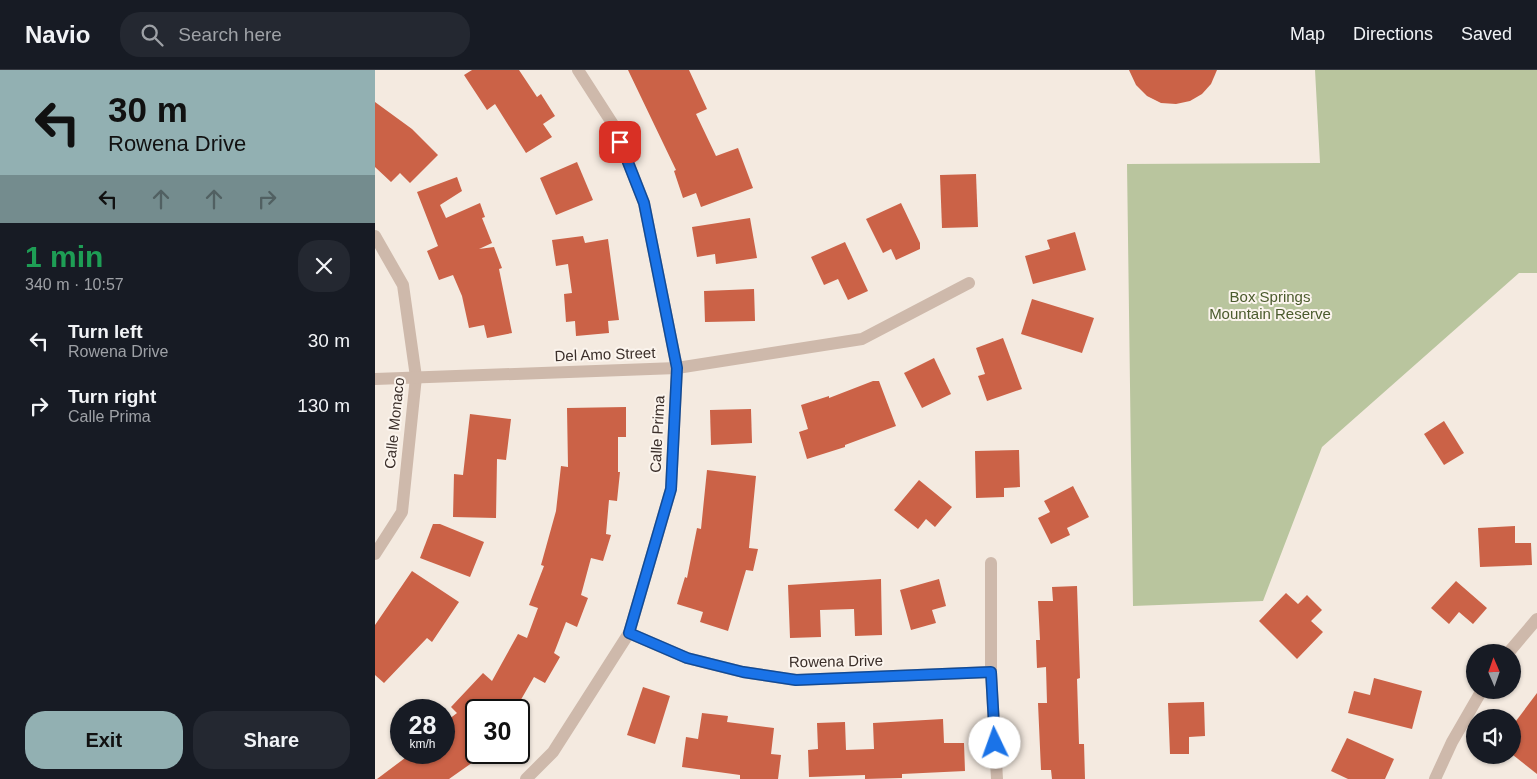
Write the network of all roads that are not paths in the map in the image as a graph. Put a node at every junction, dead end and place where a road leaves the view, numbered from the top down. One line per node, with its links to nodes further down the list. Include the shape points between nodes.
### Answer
1 (578, 70): 4 (street, Calle Prima, via 614,126 644,203)
2 (375, 236): 5 (street, Calle Monaco, via 403,285)
3 (969, 283): 4 (street, Del Amo Street, via 862,340)
4 (677, 368): 5 (street, Del Amo Street); 10 (street, Calle Prima, via 671,489)
5 (417, 377): 6 (street, Del Amo Street); 7 (street, Calle Monaco, via 402,512)
6 (375, 379)
7 (375, 554)
8 (991, 562): 12 (street)
9 (1537, 619): 11 (street)
10 (629, 633): 12 (street, Rowena Drive, via 687,658 743,672 796,680); 14 (street, Calle Prima, via 553,752)
11 (1516, 644)
12 (991, 672): 15 (street)
13 (1478, 699): 16 (street)
14 (526, 779)
15 (997, 779)
16 (1435, 779)

